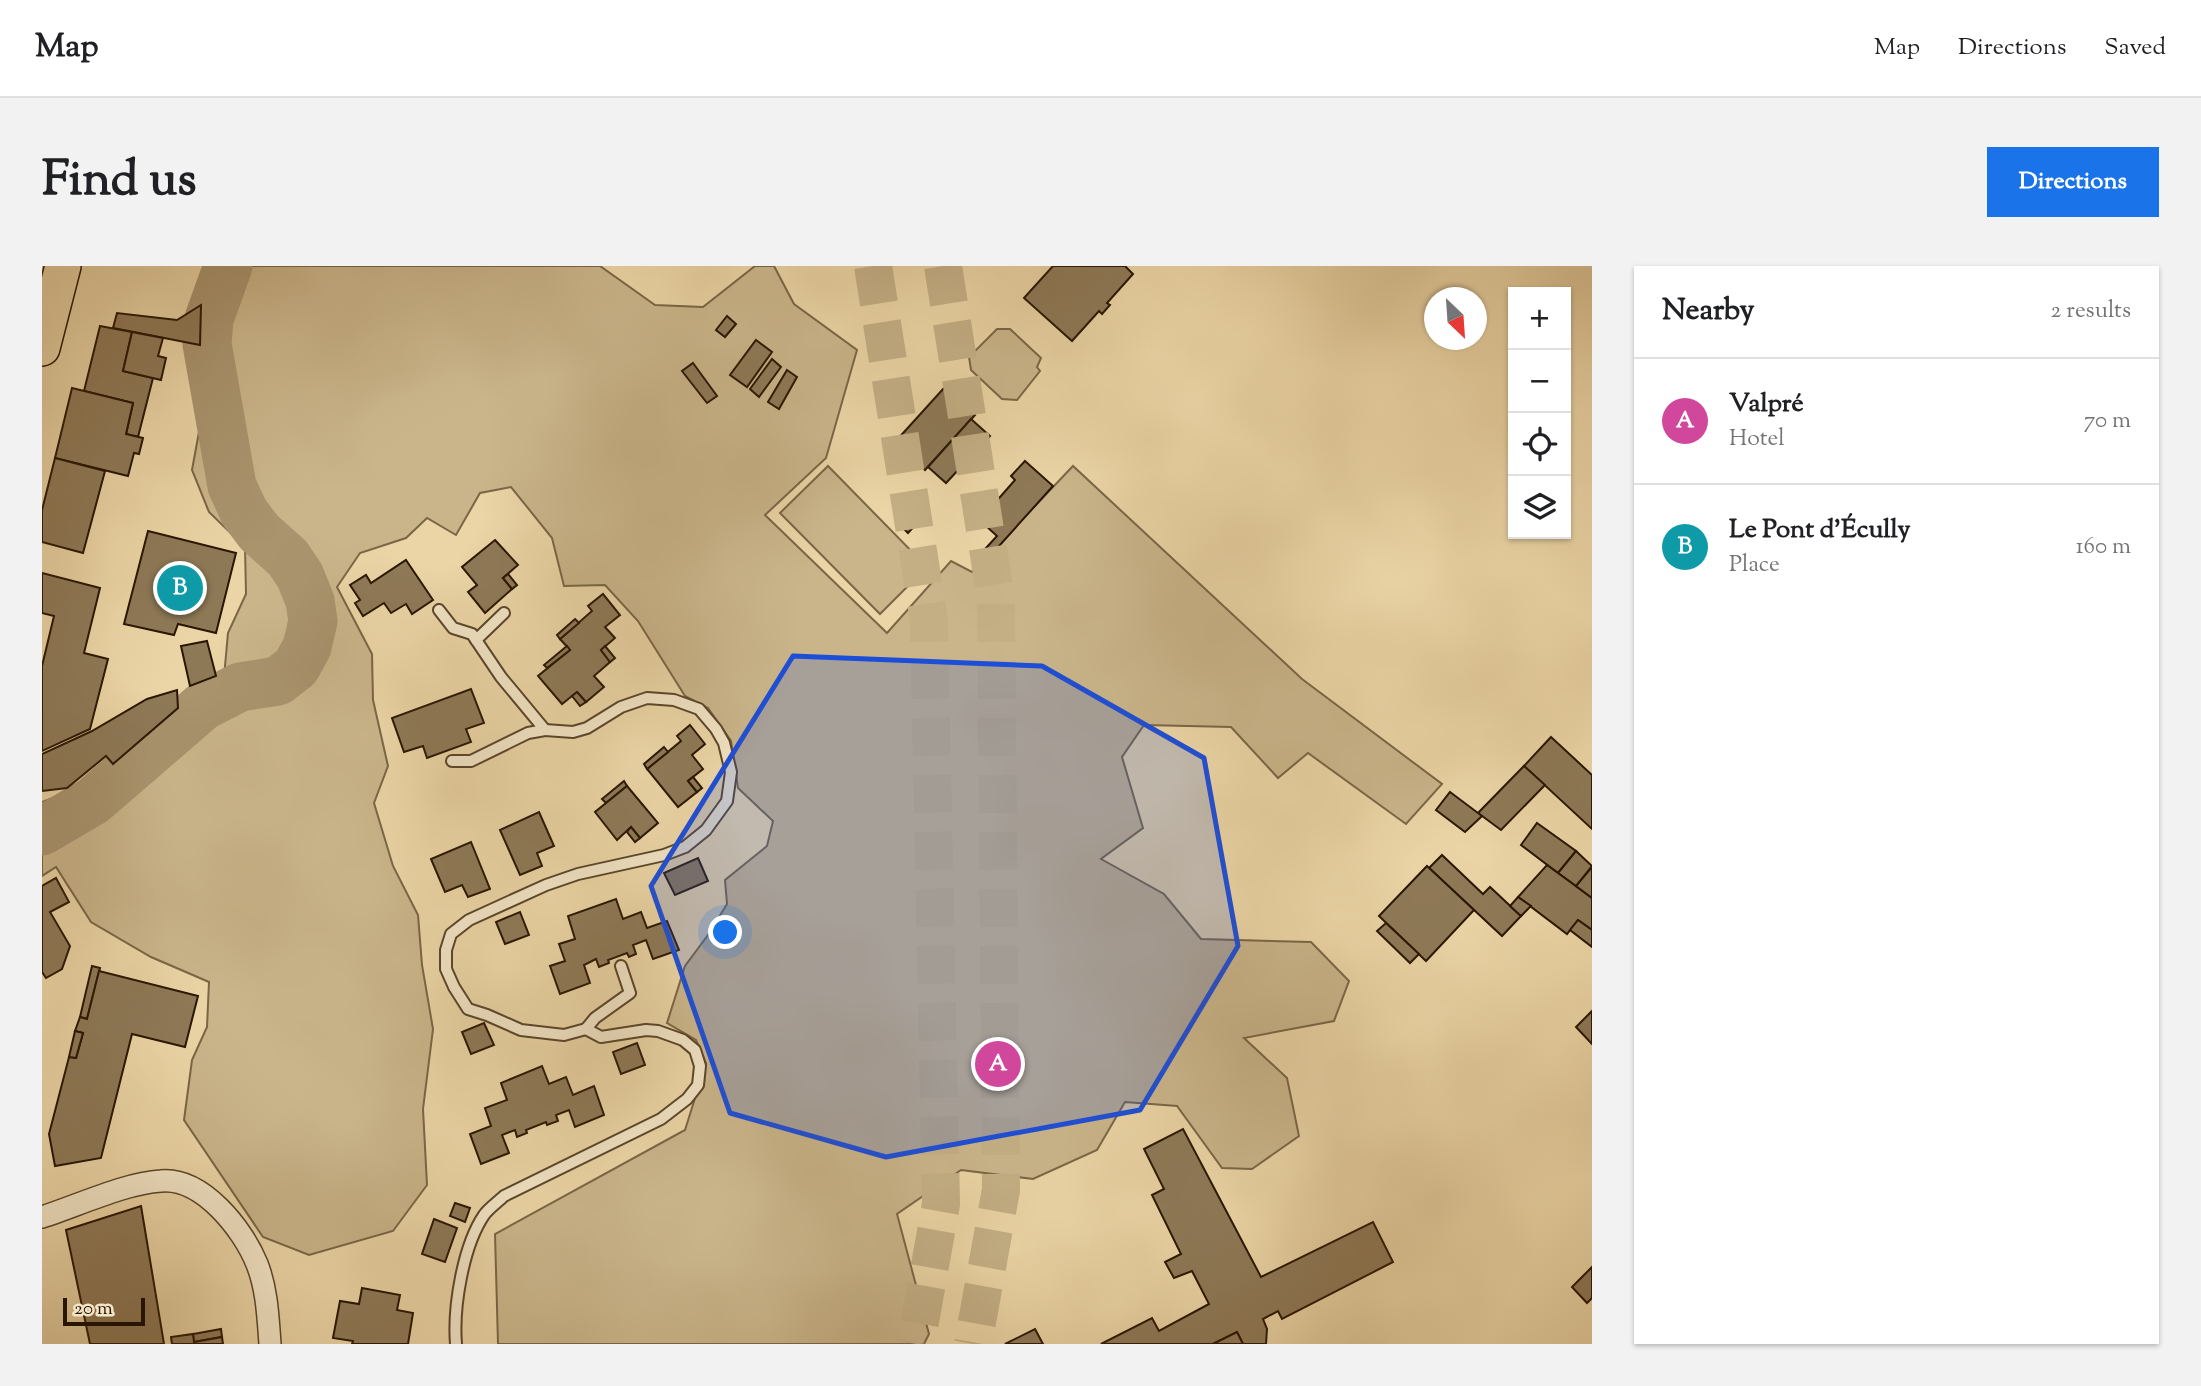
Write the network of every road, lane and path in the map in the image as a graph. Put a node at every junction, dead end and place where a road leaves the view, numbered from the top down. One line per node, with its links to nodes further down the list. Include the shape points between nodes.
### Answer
1 (63, 266): 2 (main road)
2 (42, 348)
3 (439, 610): 5 (lane, via 453,628)
4 (504, 613): 5 (lane)
5 (476, 640): 6 (lane)
6 (545, 730): 7 (lane, via 528,733 471,761); 9 (lane, via 573,732 647,698 674,700 699,709 716,729 730,772 727,801 706,830 685,846 546,885 468,920 451,934 446,969 468,1009 521,1030 564,1035)
7 (452, 761)
8 (621, 966): 9 (lane, via 630,993)
9 (586, 1029): 12 (lane, via 601,1037 646,1030 683,1040 695,1050 700,1066 698,1085 661,1119 504,1196 485,1213 463,1270)
10 (42, 1217): 11 (street, via 161,1181 176,1181 206,1195 248,1245 258,1265)
11 (270, 1344)
12 (456, 1344)

